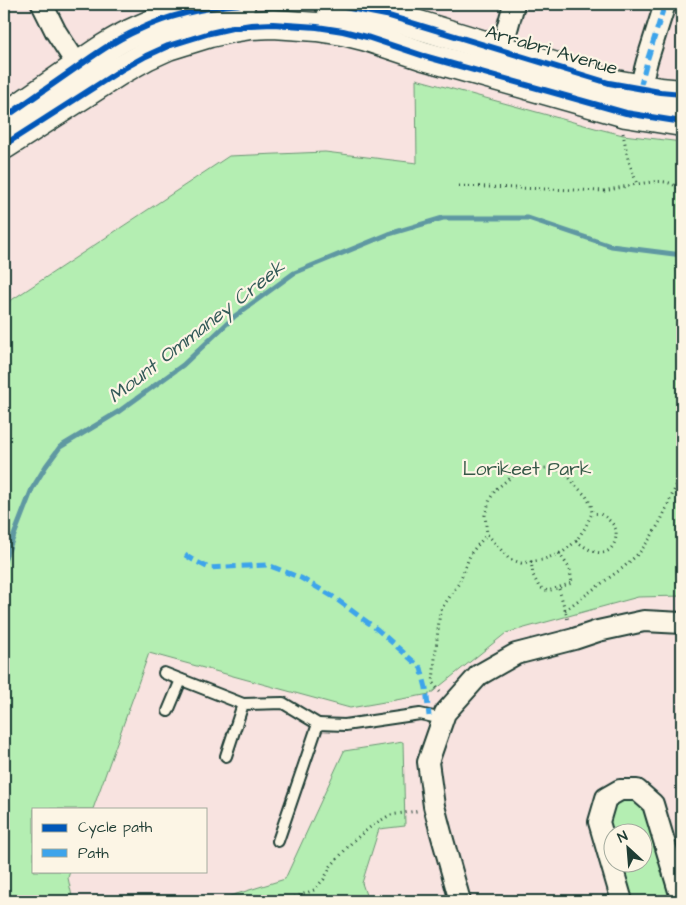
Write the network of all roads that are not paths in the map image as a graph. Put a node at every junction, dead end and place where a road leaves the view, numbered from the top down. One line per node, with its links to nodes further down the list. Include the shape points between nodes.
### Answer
1 (42, 4): 7 (street)
2 (241, 4): 7 (street, Arrabri Avenue, via 193,12 122,37)
3 (329, 4): 6 (street, Arrabri Avenue, via 386,15)
4 (514, 4): 6 (street)
5 (665, 4): 8 (street, via 647,61)
6 (498, 63): 7 (street, Arrabri Avenue, via 424,56 343,31 273,24 210,33 168,46 121,70); 8 (street, Arrabri Avenue, via 609,83); 10 (street, Arrabri Avenue, via 626,113)
7 (85, 77): 9 (street, Arrabri Avenue); 11 (street, Arrabri Avenue)
8 (666, 89)
9 (4, 118)
10 (682, 122)
11 (4, 145)
12 (682, 623): 17 (street, via 644,621 516,654 479,675)
13 (164, 674): 14 (lane)
14 (181, 680): 15 (lane); 16 (lane)
15 (243, 704): 18 (lane, via 283,703); 19 (lane)
16 (168, 711)
17 (443, 718): 18 (lane, via 420,714 346,725); 21 (street, via 428,762 434,806)
18 (318, 724): 20 (lane)
19 (226, 756)
20 (278, 841)
21 (460, 901)
22 (622, 901): 23 (street, via 599,822 606,798 620,790 637,790 653,804)
23 (682, 901)

